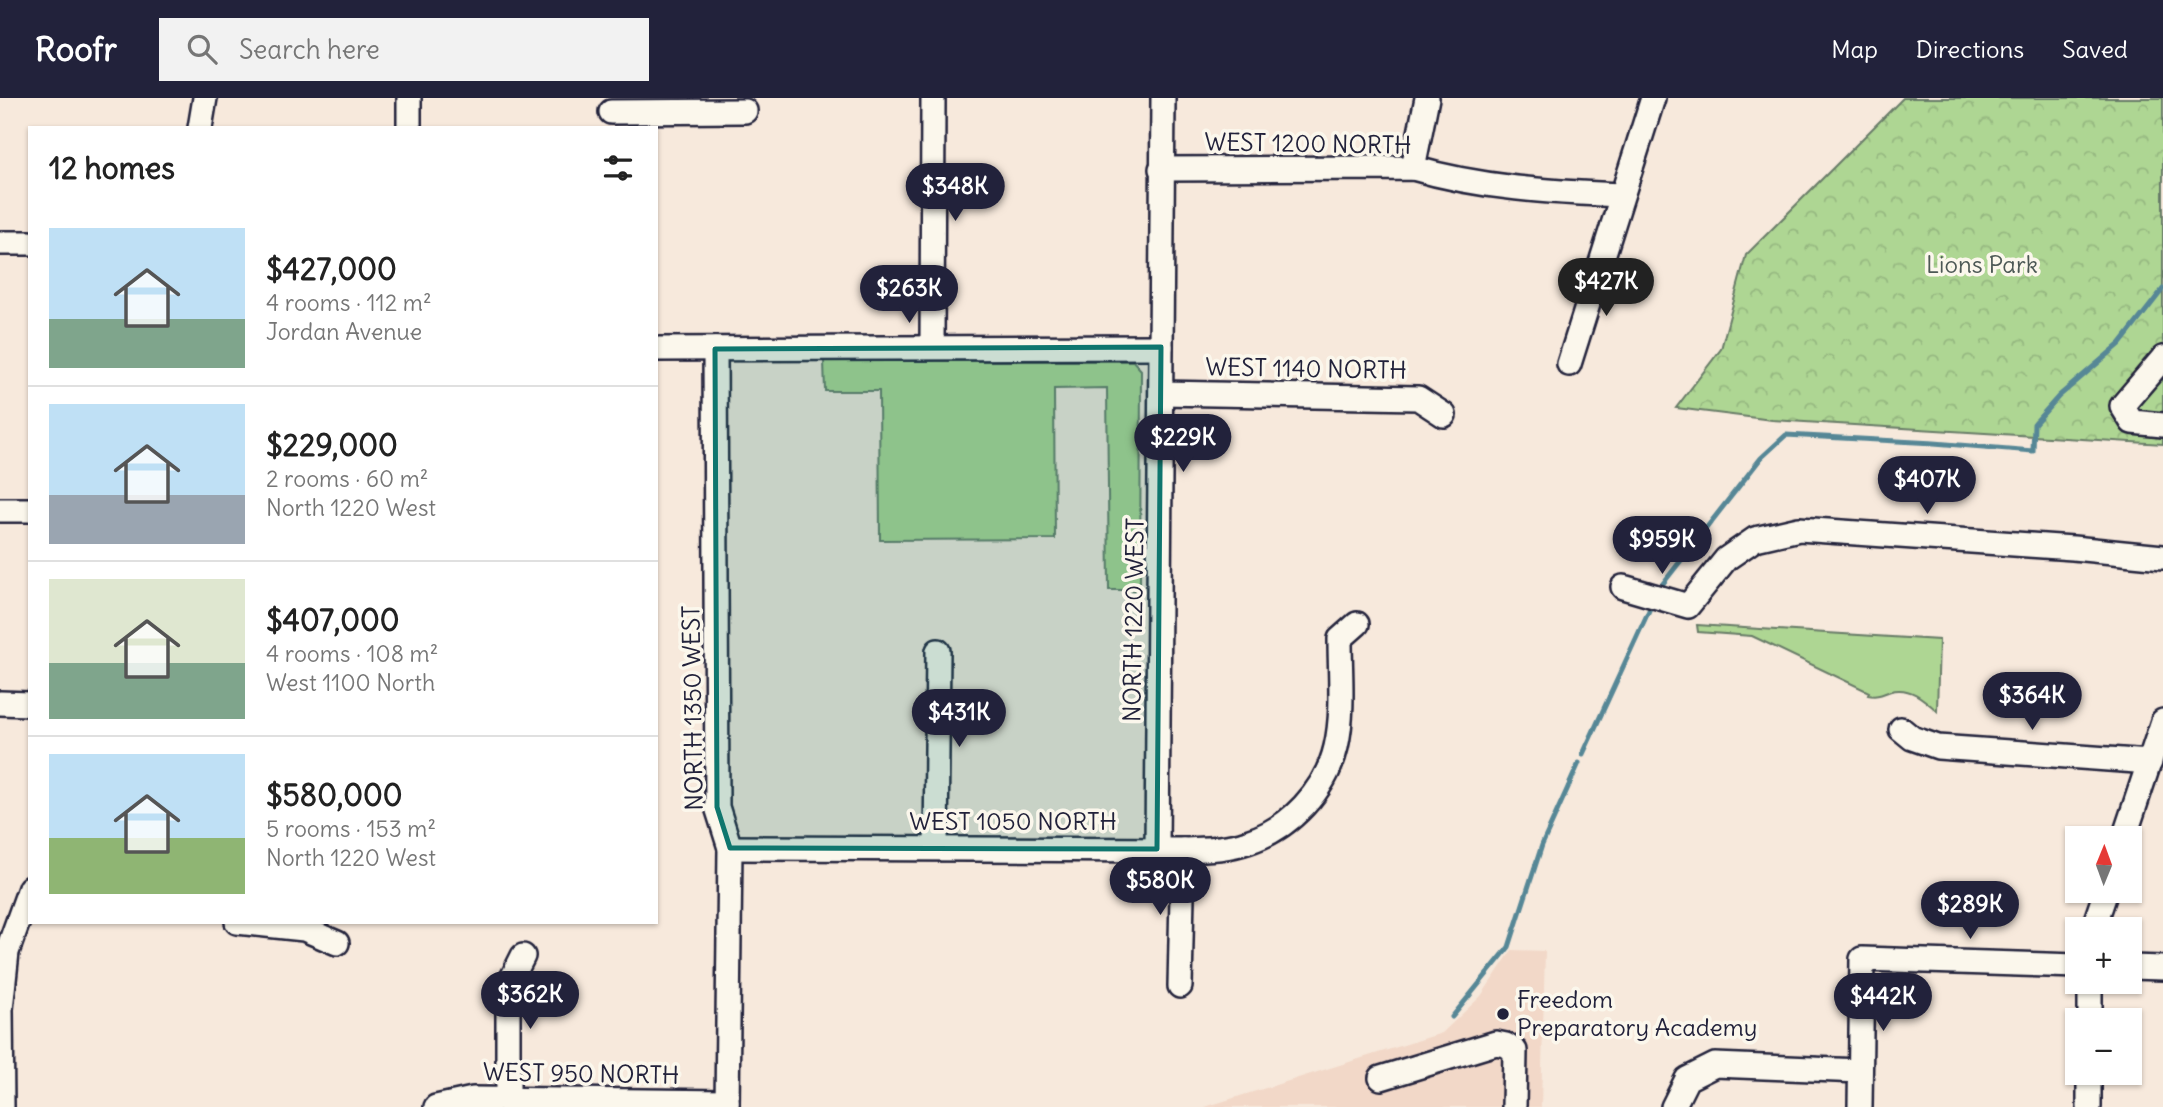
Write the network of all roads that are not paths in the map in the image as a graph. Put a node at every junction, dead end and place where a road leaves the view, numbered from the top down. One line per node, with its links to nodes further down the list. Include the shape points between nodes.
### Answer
1 (205, 98): 9 (street)
2 (409, 98): 10 (street)
3 (933, 98): 16 (street)
4 (1163, 98): 12 (street, NORTH 1220 WEST)
5 (1427, 98): 11 (street)
6 (1653, 98): 13 (street)
7 (745, 111): 8 (street)
8 (611, 113)
9 (200, 126)
10 (409, 126)
11 (1413, 168): 12 (street, WEST 1200 NORTH); 13 (street, WEST 1200 NORTH, via 1525,190)
12 (1161, 169): 17 (street, NORTH 1220 WEST)
13 (1621, 195): 21 (street)
14 (0, 243): 15 (street)
15 (28, 243)
16 (933, 347): 17 (street); 19 (street)
17 (1161, 347): 22 (street, NORTH 1220 WEST)
18 (658, 349): 19 (street)
19 (715, 349): 37 (street, NORTH 1350 WEST, via 717,807)
20 (2163, 358): 24 (street, via 2123,406 2132,422)
21 (1569, 364)
22 (1162, 393): 23 (street, WEST 1140 NORTH, via 1418,398); 39 (street, NORTH 1220 WEST)
23 (1444, 415)
24 (2163, 425)
25 (0, 510): 26 (street)
26 (28, 510)
27 (2163, 557): 28 (street, via 1799,529 1755,539 1726,559 1688,606)
28 (1623, 587)
29 (1357, 624): 40 (street, WEST 1050 NORTH, via 1340,639 1339,725 1330,765 1311,798 1277,828 1247,843)
30 (938, 651): 38 (street)
31 (0, 704): 32 (street)
32 (28, 704)
33 (2163, 721): 35 (street)
34 (1901, 729): 35 (street, via 1938,747)
35 (2150, 762): 36 (street)
36 (2128, 826)
37 (730, 848): 38 (street, WEST 1050 NORTH); 54 (street, NORTH 1350 WEST)
38 (936, 848): 39 (street, WEST 1050 NORTH)
39 (1157, 849): 40 (street, WEST 1050 NORTH)
40 (1183, 850): 49 (street)
41 (28, 892): 42 (street)
42 (16, 919): 55 (street, via 1,1009)
43 (256, 924): 44 (street, via 304,929)
44 (337, 943)
45 (523, 956): 53 (street, via 508,986)
46 (2065, 966): 50 (street, via 1861,959)
47 (2142, 967): 48 (street)
48 (2163, 968)
49 (1181, 986)
50 (1860, 1071): 58 (street, via 1715,1065 1687,1079); 59 (street)
51 (1381, 1078): 57 (street, via 1496,1043 1506,1045 1515,1051)
52 (2089, 1085): 60 (street)
53 (508, 1099): 54 (street, WEST 950 NORTH); 56 (street, WEST 950 NORTH, via 474,1099)
54 (727, 1105)
55 (2, 1107)
56 (436, 1107)
57 (1514, 1107)
58 (1673, 1107)
59 (1860, 1107)
60 (2089, 1107)

